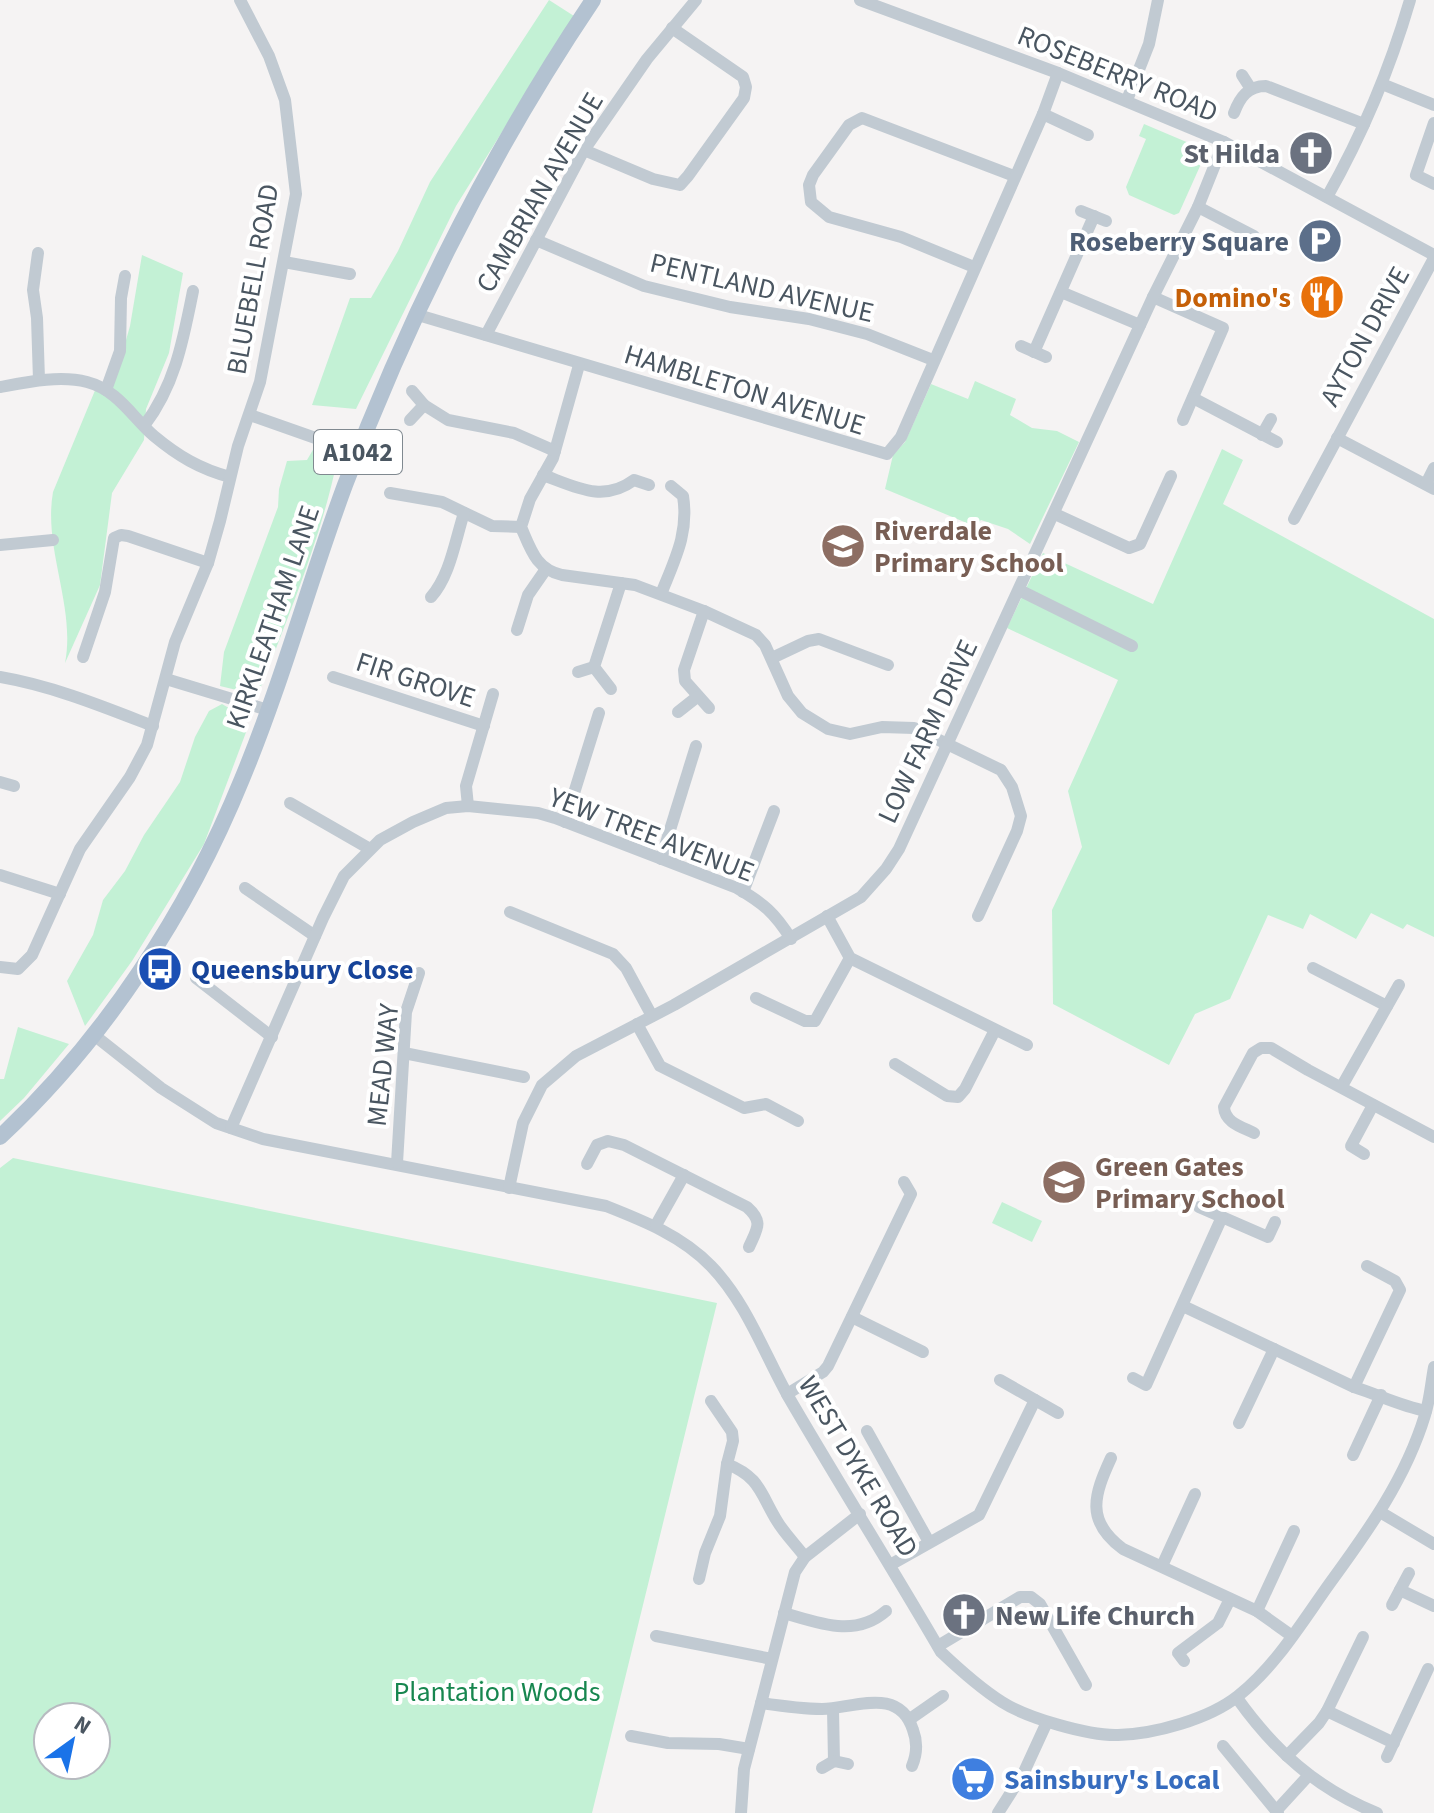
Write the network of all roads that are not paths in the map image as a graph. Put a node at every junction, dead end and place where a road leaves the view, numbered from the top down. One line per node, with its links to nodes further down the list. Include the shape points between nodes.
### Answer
1 (240, 0): 31 (street, BLUEBELL ROAD, via 285,100 296,194)
2 (593, 0): 38 (main road, KIRKLEATHAM LANE / A1042, via 474,198)
3 (696, 0): 7 (street, CAMBRIAN AVENUE)
4 (860, 0): 8 (street, ROSEBERRY ROAD)
5 (1158, 0): 12 (street, via 1149,44)
6 (1410, 0): 10 (street)
7 (672, 28): 20 (street, CAMBRIAN AVENUE); 20 (street, via 743,77 746,87 744,98 688,176 680,185 653,179)
8 (1058, 73): 12 (street, ROSEBERRY ROAD); 15 (street, HAMBLETON AVENUE)
9 (1242, 75): 11 (street)
10 (1382, 84): 13 (street); 17 (street)
11 (1251, 89): 14 (street); 17 (street, via 1272,87)
12 (1127, 100): 19 (street, ROSEBERRY ROAD)
13 (1434, 105)
14 (1234, 113)
15 (1043, 114): 18 (street); 22 (street, HAMBLETON AVENUE)
16 (1434, 123): 21 (street)
17 (1364, 124): 24 (street)
18 (1088, 135)
19 (1224, 142): 24 (street, ROSEBERRY ROAD); 25 (street, LOW FARM DRIVE)
20 (584, 150): 28 (street, CAMBRIAN AVENUE)
21 (1429, 154): 23 (street, via 1416,175)
22 (1014, 176): 32 (street, HAMBLETON AVENUE); 32 (street, via 862,118 849,125 813,175 811,202 823,214 901,237)
23 (1434, 184)
24 (1327, 197): 30 (street, ROSEBERRY ROAD)
25 (1198, 207): 27 (street); 37 (street, LOW FARM DRIVE)
26 (1081, 211): 36 (street, via 1100,218)
27 (1254, 236)
28 (536, 240): 40 (street, CAMBRIAN AVENUE); 42 (street, PENTLAND AVENUE, via 644,286 809,319)
29 (38, 253): 44 (street, via 33,290)
30 (1434, 256): 56 (street, AYTON DRIVE)
31 (284, 262): 33 (street); 50 (street, BLUEBELL ROAD)
32 (974, 267): 42 (street, HAMBLETON AVENUE)
33 (350, 274)
34 (125, 276): 46 (street, via 120,351)
35 (193, 291): 54 (street, via 172,381)
36 (1061, 292): 39 (street); 41 (street, via 1040,354)
37 (1153, 297): 39 (street, LOW FARM DRIVE); 48 (street, via 1223,328)
38 (418, 315): 40 (street, HAMBLETON AVENUE); 59 (main road, KIRKLEATHAM LANE / A1042)
39 (1140, 325): 69 (street, LOW FARM DRIVE)
40 (486, 335): 43 (street, HAMBLETON AVENUE)
41 (1021, 346)
42 (933, 360): 43 (street, HAMBLETON AVENUE, via 901,437 887,454)
43 (579, 365): 58 (street)
44 (39, 380): 45 (street); 46 (street, via 84,381)
45 (0, 387)
46 (106, 390): 54 (street)
47 (412, 391): 49 (street)
48 (1193, 398): 53 (street); 55 (street)
49 (424, 405): 52 (street); 58 (street, via 448,420 514,433)
50 (250, 415): 59 (street); 63 (street, BLUEBELL ROAD)
51 (1271, 419): 55 (street)
52 (410, 420)
53 (1183, 420)
54 (144, 426): 63 (street, via 192,464)
55 (1262, 435): 57 (street)
56 (1337, 438): 66 (street, AYTON DRIVE); 70 (street, AYTON DRIVE)
57 (1277, 442)
58 (555, 451): 61 (street)
59 (358, 453): 95 (main road, KIRKLEATHAM LANE / A1042)
60 (1434, 468): 66 (street)
61 (543, 475): 64 (street, via 600,492 612,493 634,480); 71 (street)
62 (1171, 476): 69 (street, via 1140,544 1129,548)
63 (230, 477): 74 (street, BLUEBELL ROAD)
64 (649, 485)
65 (671, 486): 78 (street, via 689,493 684,535)
66 (1430, 487)
67 (390, 493): 68 (street, via 442,502)
68 (464, 513): 71 (street, via 492,526); 79 (street, via 448,574)
69 (1055, 514): 77 (street, LOW FARM DRIVE)
70 (1294, 519)
71 (521, 527): 75 (street, via 531,552)
72 (53, 540): 73 (street)
73 (0, 545)
74 (208, 563): 83 (street, via 128,536 114,538 105,592); 90 (street, BLUEBELL ROAD, via 175,642)
75 (546, 569): 76 (street); 81 (street, via 528,595)
76 (621, 583): 78 (street); 86 (street)
77 (1019, 590): 82 (street); 100 (street, LOW FARM DRIVE)
78 (661, 594): 80 (street)
79 (431, 597)
80 (704, 611): 84 (street, via 756,635); 93 (street, via 684,670)
81 (517, 630)
82 (1132, 646)
83 (83, 657)
84 (772, 658): 85 (street, via 819,639); 100 (street, via 788,696 802,713 828,729 850,734 898,726)
85 (888, 665)
86 (594, 667): 87 (street); 91 (street)
87 (578, 672)
88 (0, 677): 98 (street)
89 (333, 677): 99 (street, FIR GROVE)
90 (166, 679): 95 (street); 98 (street, BLUEBELL ROAD)
91 (611, 689)
92 (493, 694): 99 (street)
93 (697, 697): 94 (street); 96 (street)
94 (709, 708)
95 (268, 710): 130 (main road, KIRKLEATHAM LANE / A1042, via 242,781 184,897)
96 (678, 712)
97 (600, 723): 107 (street)
98 (153, 726): 113 (street, BLUEBELL ROAD, via 130,777 80,849)
99 (484, 726): 105 (street, via 466,786)
100 (948, 743): 115 (street, LOW FARM DRIVE, via 886,869 861,897); 116 (street, via 1001,770 1021,816)
101 (690, 751): 109 (street)
102 (0, 782): 103 (street)
103 (14, 786)
104 (296, 801): 108 (street)
105 (468, 806): 107 (street, YEW TREE AVENUE, via 538,813); 108 (street, YEW TREE AVENUE, via 446,808 413,822)
106 (774, 811): 112 (street)
107 (565, 822): 109 (street, YEW TREE AVENUE)
108 (370, 849): 117 (street, YEW TREE AVENUE, via 344,876)
109 (661, 859): 112 (street, YEW TREE AVENUE)
110 (0, 875): 113 (street)
111 (258, 880): 117 (street, via 248,890)
112 (743, 892): 118 (street, YEW TREE AVENUE, via 777,917)
113 (60, 894): 120 (street, BLUEBELL ROAD, via 25,964 18,969)
114 (510, 912): 127 (street, via 613,954)
115 (827, 916): 118 (street, LOW FARM DRIVE); 119 (street)
116 (978, 916)
117 (315, 936): 131 (street, YEW TREE AVENUE)
118 (791, 939): 127 (street, LOW FARM DRIVE)
119 (850, 958): 125 (street, via 815,1021); 129 (street)
120 (0, 967)
121 (1313, 968): 126 (street)
122 (419, 973): 133 (street, MEAD WAY, via 406,1012)
123 (205, 979): 131 (street)
124 (1399, 985): 126 (street)
125 (756, 998)
126 (1387, 1006): 136 (street)
127 (652, 1016): 128 (street, LOW FARM DRIVE)
128 (637, 1024): 138 (street, via 660,1066 744,1108 766,1104); 148 (street, LOW FARM DRIVE, via 576,1056 542,1085 523,1123)
129 (995, 1030): 132 (street); 134 (street, via 958,1097 947,1096)
130 (94, 1035): 139 (street, WEST DYKE ROAD, via 161,1088); 141 (main road, KIRKLEATHAM LANE / A1042)
131 (272, 1037): 139 (street, YEW TREE AVENUE)
132 (1027, 1045)
133 (404, 1053): 135 (street); 144 (street, MEAD WAY)
134 (895, 1064)
135 (524, 1077)
136 (1342, 1086): 137 (street); 140 (street, via 1271,1048 1261,1048 1253,1053 1224,1107 1229,1120)
137 (1373, 1105): 142 (street); 143 (street, via 1351,1146)
138 (798, 1121)
139 (231, 1128): 144 (street, WEST DYKE ROAD, via 263,1139)
140 (1254, 1133)
141 (0, 1137)
142 (1434, 1137)
143 (1364, 1154)
144 (397, 1163): 148 (street, WEST DYKE ROAD)
145 (587, 1164): 146 (street, via 597,1145 608,1141)
146 (684, 1175): 152 (street); 153 (street, via 757,1216)
147 (904, 1182): 156 (street, via 911,1194)
148 (509, 1188): 152 (street, WEST DYKE ROAD, via 606,1206)
149 (1199, 1207): 150 (street)
150 (1222, 1217): 151 (street, via 1268,1237); 155 (street)
151 (1275, 1222)
152 (656, 1225): 163 (street, WEST DYKE ROAD, via 710,1265 726,1284)
153 (749, 1247)
154 (1367, 1266): 162 (street, via 1395,1281 1400,1290)
155 (1183, 1306): 157 (street); 160 (street, via 1146,1385)
156 (852, 1317): 158 (street); 163 (street, via 823,1372)
157 (1274, 1349): 162 (street); 169 (street)
158 (923, 1352)
159 (1434, 1367): 167 (street, WEST DYKE ROAD)
160 (1133, 1378)
161 (1000, 1380): 165 (street)
162 (1354, 1387): 164 (street)
163 (787, 1394): 176 (street, WEST DYKE ROAD)
164 (1381, 1395): 167 (street); 171 (street)
165 (1035, 1400): 168 (street); 178 (street, via 979,1515)
166 (711, 1401): 173 (street, via 732,1432)
167 (1426, 1411): 175 (street, WEST DYKE ROAD)
168 (1058, 1413)
169 (1239, 1423)
170 (867, 1431): 178 (street)
171 (1353, 1455)
172 (1111, 1458): 182 (street, via 1095,1497 1103,1531 1123,1549)
173 (727, 1464): 180 (street, via 762,1490 776,1520); 184 (street, via 720,1516)
174 (1195, 1494): 182 (street)
175 (1380, 1512): 179 (street); 195 (street, WEST DYKE ROAD)
176 (860, 1514): 180 (street); 181 (street, WEST DYKE ROAD)
177 (1294, 1531): 190 (street)
178 (929, 1542): 181 (street)
179 (1434, 1544)
180 (805, 1557): 191 (street, via 795,1572)
181 (890, 1565): 197 (street, WEST DYKE ROAD)
182 (1162, 1566): 186 (street)
183 (1409, 1573): 185 (street)
184 (699, 1579)
185 (1400, 1590): 187 (street); 188 (street)
186 (1230, 1599): 190 (street); 199 (street, via 1218,1623 1178,1653)
187 (1392, 1605)
188 (1434, 1606)
189 (886, 1611): 192 (street)
190 (1257, 1611): 195 (street)
191 (784, 1613): 192 (street, via 831,1627); 198 (street)
192 (875, 1621): 194 (street)
193 (671, 1623): 198 (street, via 663,1637)
194 (882, 1633)
195 (1292, 1636): 203 (street, WEST DYKE ROAD)
196 (1363, 1637): 206 (street)
197 (938, 1646): 201 (street, via 1020,1597 1031,1597); 208 (street, WEST DYKE ROAD, via 1003,1703)
198 (772, 1659): 204 (street)
199 (1184, 1661)
200 (1428, 1669): 212 (street)
201 (1086, 1685)
202 (935, 1697): 207 (street)
203 (1237, 1698): 208 (street, WEST DYKE ROAD, via 1170,1727 1116,1735); 215 (street)
204 (761, 1703): 205 (street); 214 (street)
205 (833, 1709): 207 (street, via 879,1701); 218 (street)
206 (1327, 1711): 212 (street); 215 (street)
207 (910, 1719): 216 (street)
208 (1047, 1722): 222 (street)
209 (649, 1724): 211 (street)
210 (631, 1736): 211 (street)
211 (646, 1739): 214 (street)
212 (1394, 1743): 217 (street)
213 (1223, 1746): 223 (street)
214 (749, 1749): 224 (street)
215 (1287, 1756): 221 (street)
216 (919, 1757)
217 (1387, 1757)
218 (834, 1761): 219 (street); 220 (street)
219 (848, 1764)
220 (822, 1768)
221 (1309, 1775): 223 (street); 225 (street)
222 (1002, 1812)
223 (1277, 1812)
224 (741, 1813)
225 (1377, 1813)

